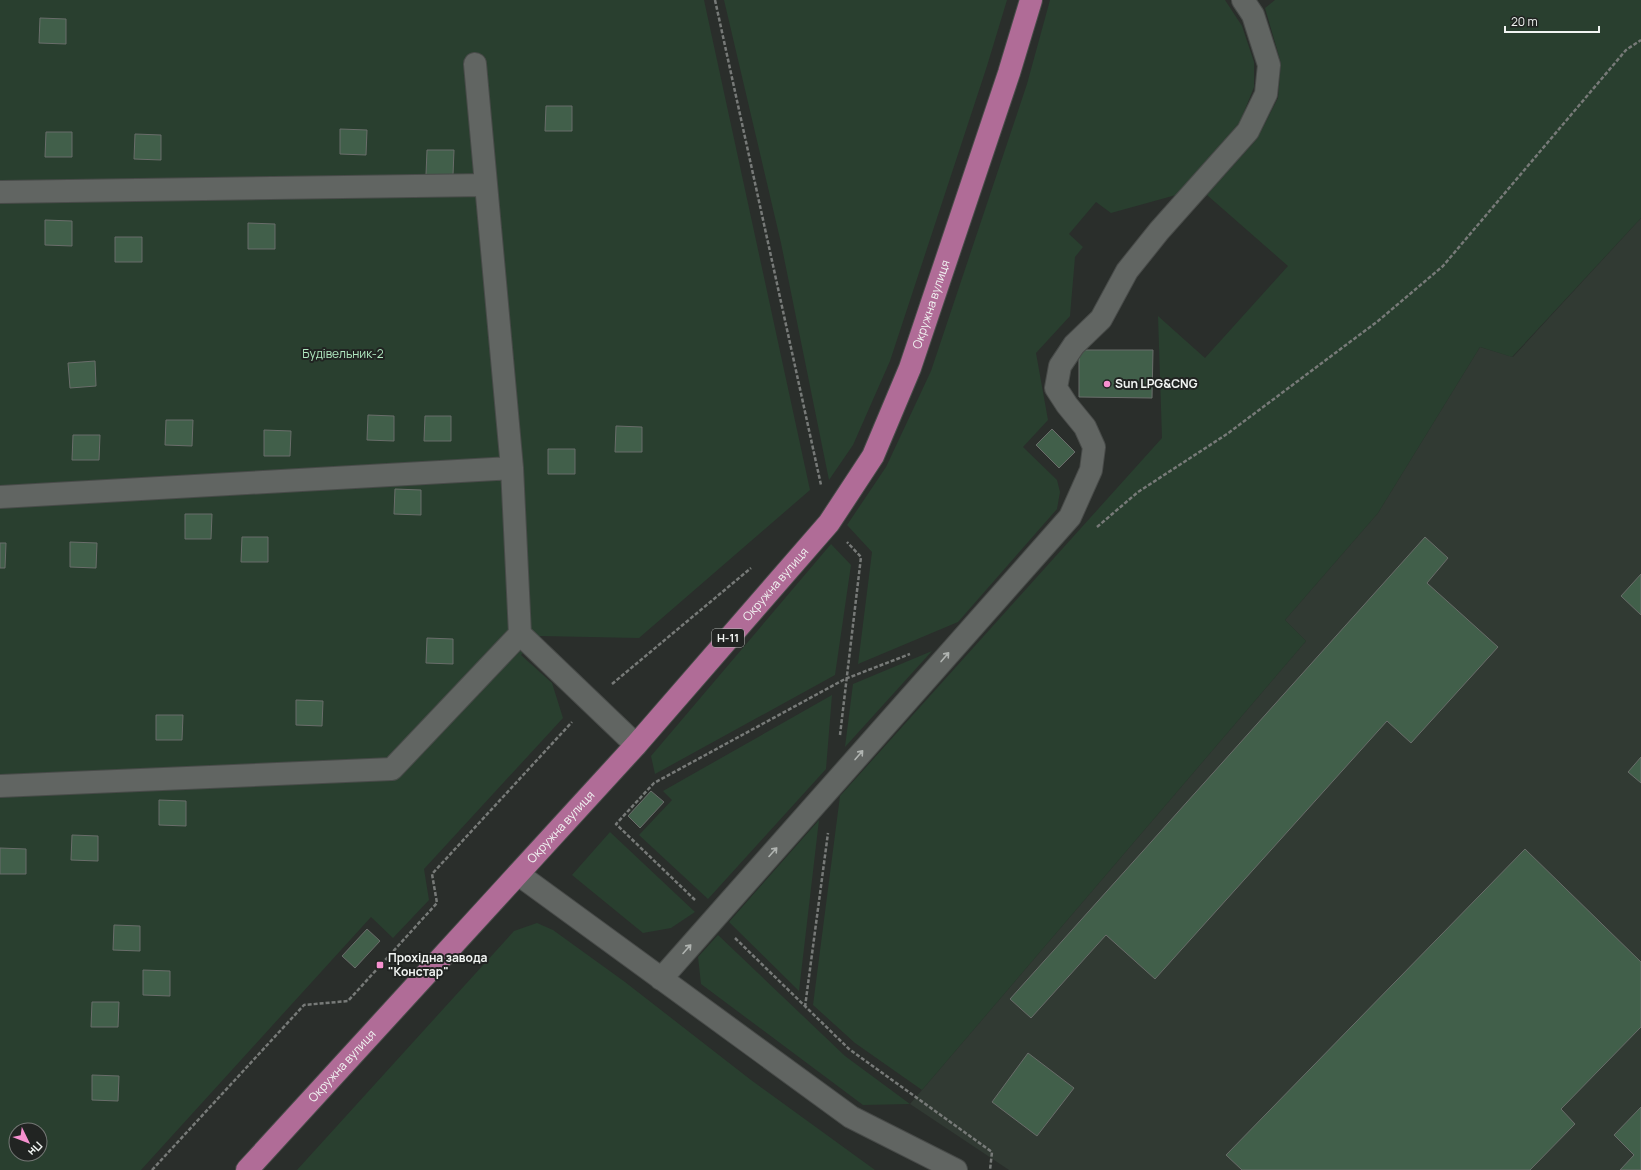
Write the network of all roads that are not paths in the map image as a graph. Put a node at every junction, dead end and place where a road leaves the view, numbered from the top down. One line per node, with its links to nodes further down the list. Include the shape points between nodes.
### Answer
1 (1031, 0): 9 (main road, Окружна вулиця / Н-11, via 910,368 873,456 829,523)
2 (1243, 0): 12 (lane, one-way to 2, via 1070,517 1091,470 1094,447 1085,427 1056,388 1060,366 1074,345 1101,320 1127,271 1248,131 1266,94 1269,65 1253,15)
3 (475, 64): 4 (lane)
4 (486, 185): 5 (lane); 6 (lane)
5 (0, 192)
6 (512, 468): 7 (lane); 8 (lane)
7 (0, 497)
8 (520, 634): 9 (lane); 10 (lane, via 392,769)
9 (636, 745): 11 (main road, Окружна вулиця / Н-11)
10 (0, 786)
11 (518, 874): 12 (lane); 13 (main road, Окружна вулиця / Н-11)
12 (661, 979): 14 (lane, via 851,1117)
13 (247, 1170)
14 (956, 1170)

